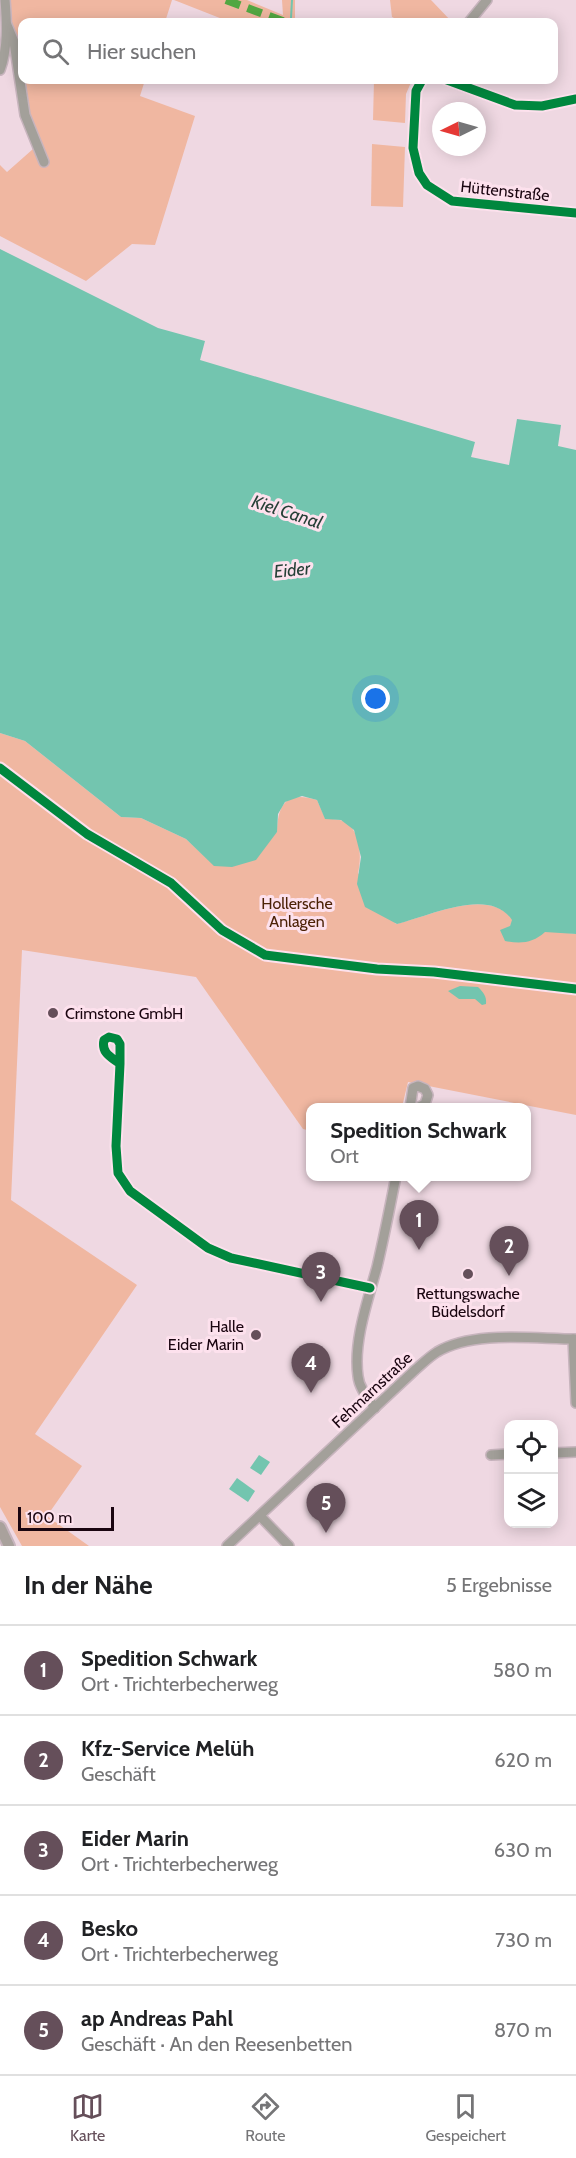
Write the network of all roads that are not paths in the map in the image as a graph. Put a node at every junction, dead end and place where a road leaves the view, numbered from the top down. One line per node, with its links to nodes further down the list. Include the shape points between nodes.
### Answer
1 (5, 0): 4 (street)
2 (487, 0): 3 (street)
3 (472, 18)
4 (7, 25): 5 (street); 6 (street)
5 (18, 69)
6 (0, 70)
7 (20, 84): 11 (street, via 25,115)
8 (420, 84): 12 (street, Hüttenstraße, via 416,91 413,148 419,173 428,185 452,201)
9 (458, 84): 10 (street)
10 (515, 105)
11 (44, 162)
12 (576, 213)
13 (120, 1064): 17 (street, via 118,1173 130,1191 208,1248 231,1258)
14 (411, 1103): 15 (street, via 413,1088 418,1086 428,1095)
15 (425, 1103)
16 (395, 1181): 17 (street)
17 (370, 1288): 20 (street, via 358,1348 358,1377)
18 (574, 1339): 19 (street); 20 (street, Fehmarnstraße, via 477,1339 455,1344 432,1356)
19 (576, 1403)
20 (375, 1408): 25 (street, Fehmarnstraße)
21 (576, 1452): 22 (street)
22 (558, 1453)
23 (504, 1454): 24 (street)
24 (491, 1455)
25 (260, 1516): 28 (street, Fehmarnstraße); 29 (street)
26 (0, 1527): 27 (main road)
27 (9, 1546)
28 (227, 1546)
29 (289, 1546)

